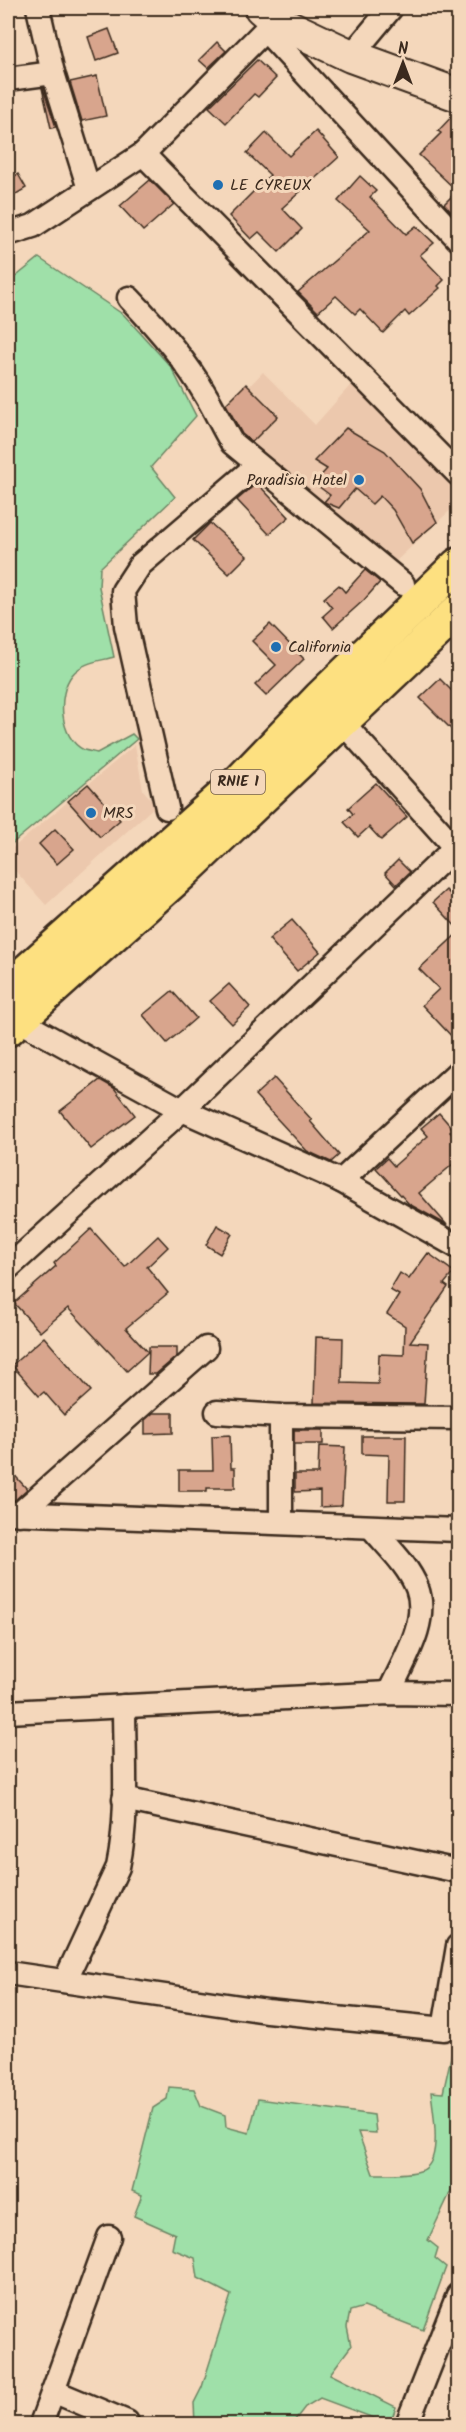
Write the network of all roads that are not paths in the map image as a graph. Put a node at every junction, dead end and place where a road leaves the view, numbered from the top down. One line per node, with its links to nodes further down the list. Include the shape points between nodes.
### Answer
1 (38, 8): 5 (street)
2 (391, 8): 4 (street)
3 (267, 20): 4 (main road); 8 (street); 11 (street)
4 (351, 56): 7 (main road)
5 (53, 72): 6 (street); 9 (street)
6 (8, 79)
7 (459, 95)
8 (143, 154): 9 (street); 14 (street)
9 (89, 189): 10 (street, via 33,226)
10 (8, 234)
11 (459, 239)
12 (129, 298): 13 (street, via 205,394 232,443)
13 (257, 465): 16 (street); 19 (street, via 140,565 123,591 126,626)
14 (459, 474)
15 (459, 565): 21 (highway, RNIE 1, via 241,780)
16 (404, 584)
17 (459, 611): 18 (highway, RNIE 1)
18 (343, 723): 20 (street); 22 (highway, RNIE 1)
19 (167, 808)
20 (458, 848): 24 (street)
21 (8, 988)
22 (13, 1024): 24 (street)
23 (459, 1072): 25 (street)
24 (182, 1110): 25 (street); 27 (street)
25 (341, 1181): 26 (street)
26 (459, 1247)
27 (8, 1268)
28 (206, 1348): 32 (street)
29 (217, 1412): 30 (street)
30 (281, 1416): 31 (street); 33 (street)
31 (459, 1418)
32 (14, 1514): 33 (street)
33 (281, 1522): 34 (street)
34 (372, 1528): 35 (street); 36 (street, via 417,1587 421,1609 416,1631)
35 (459, 1530)
36 (389, 1693): 37 (street); 38 (street)
37 (459, 1694)
38 (124, 1706): 39 (street); 40 (street)
39 (8, 1712)
40 (124, 1799): 41 (street); 44 (street, via 118,1867)
41 (459, 1871)
42 (459, 1946): 44 (street, via 444,2029 267,2011)
43 (8, 1972): 44 (street)
44 (65, 1981)
45 (110, 2237): 48 (street)
46 (459, 2295): 47 (street)
47 (451, 2336): 51 (street)
48 (53, 2391): 49 (street); 50 (street)
49 (126, 2422)
50 (41, 2424)
51 (407, 2424)

